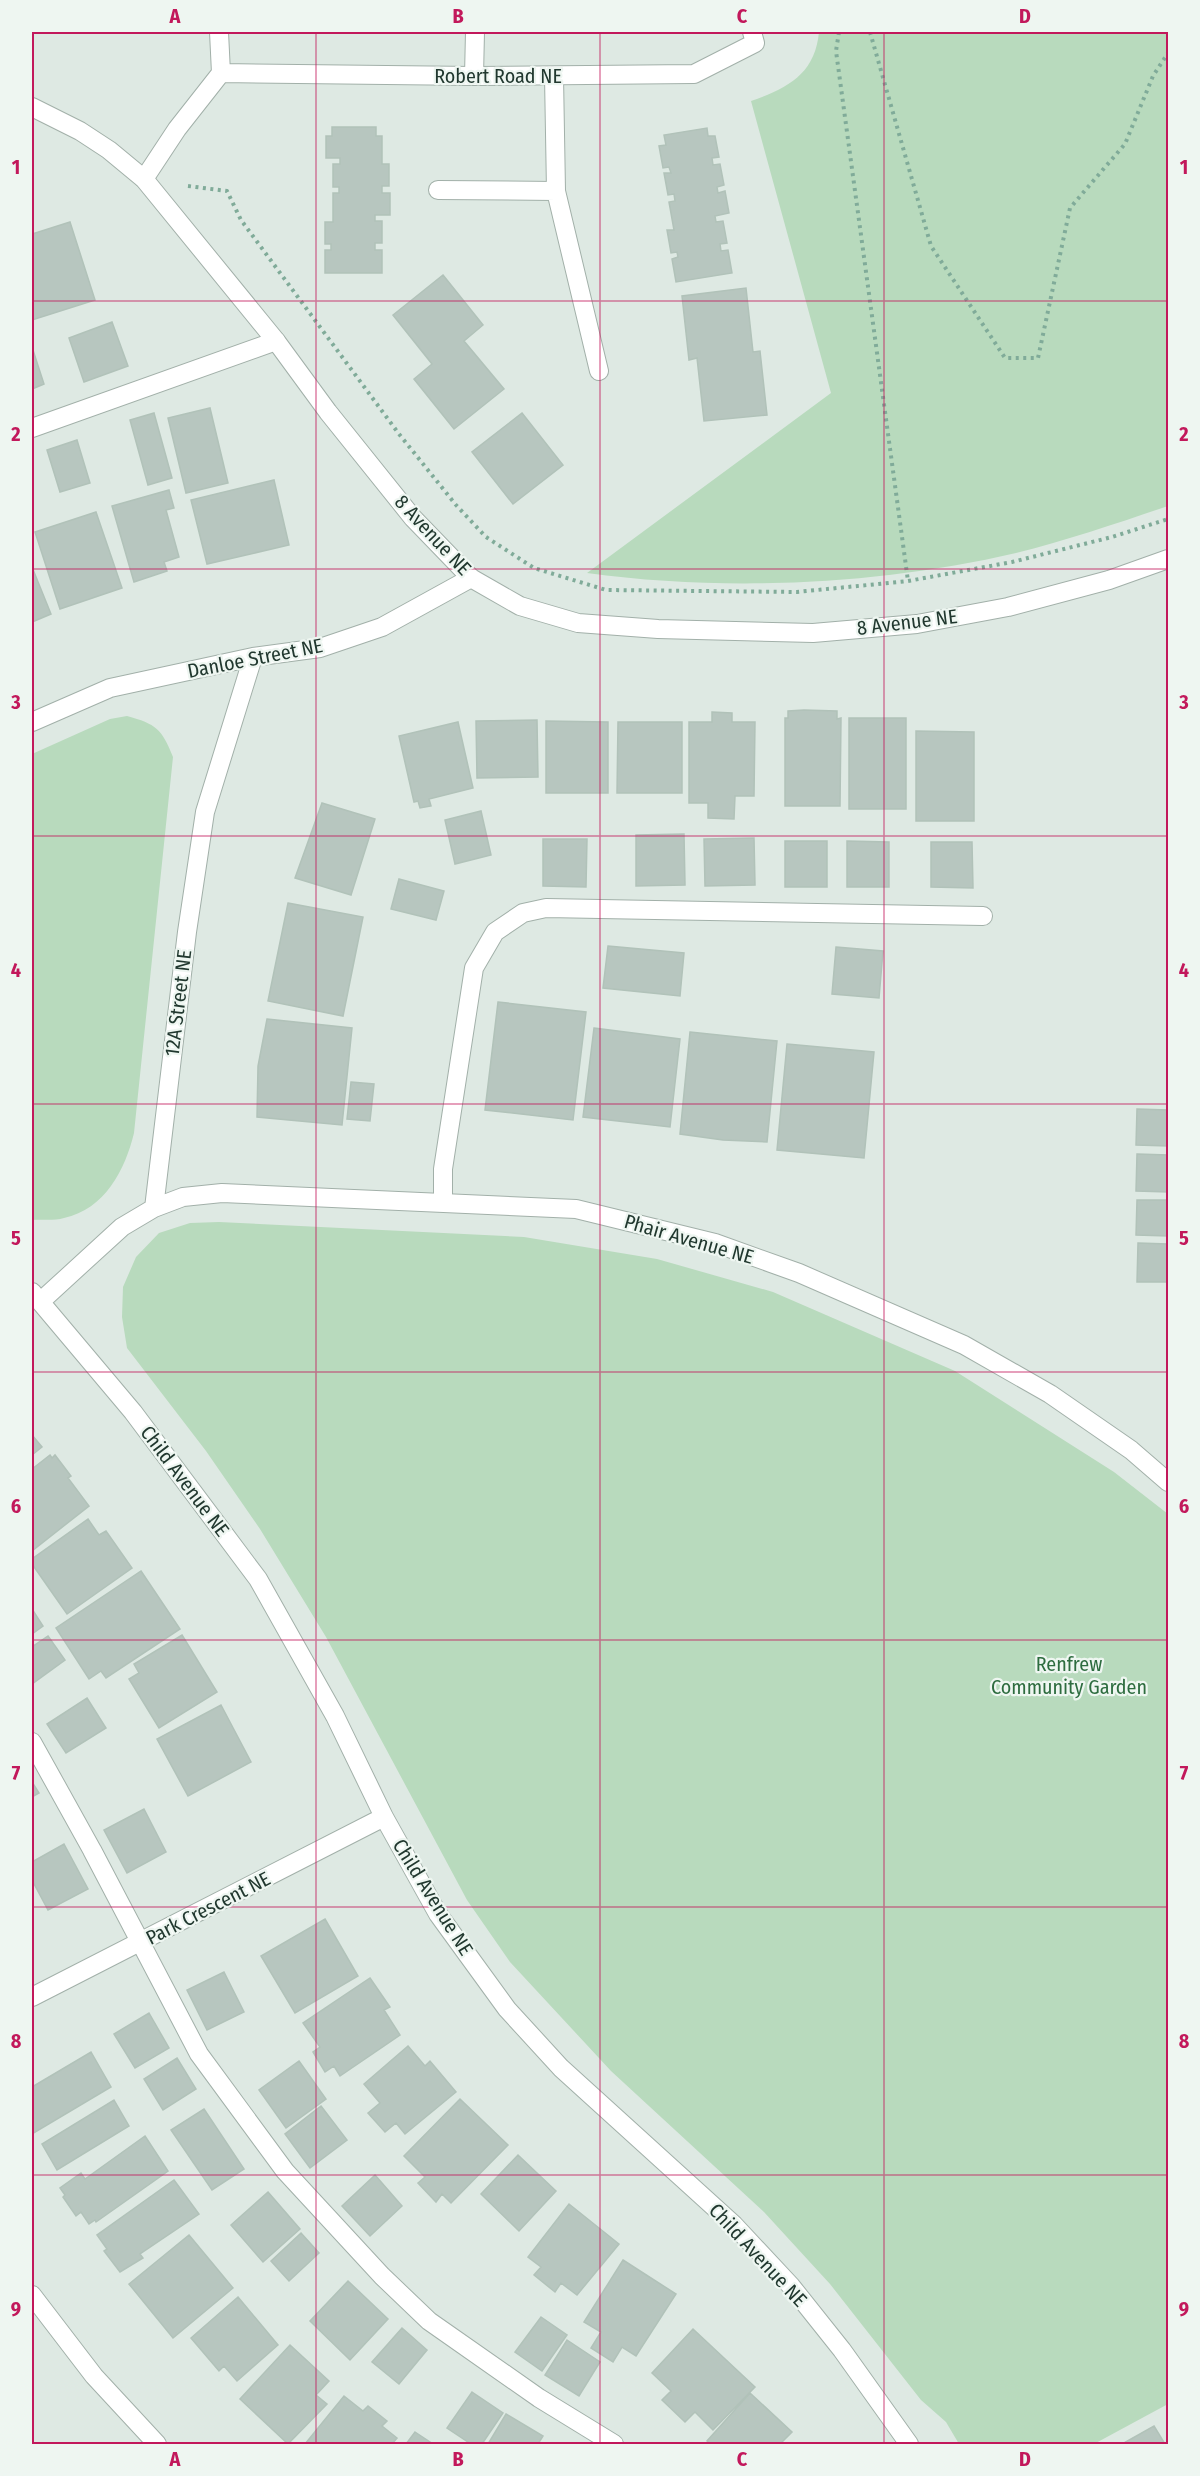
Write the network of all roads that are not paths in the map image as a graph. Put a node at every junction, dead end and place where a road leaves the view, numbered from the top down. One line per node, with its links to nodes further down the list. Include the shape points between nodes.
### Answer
1 (219, 32): 4 (street)
2 (475, 32): 5 (street)
3 (752, 32): 6 (street, Robert Road NE, via 755,43 694,74)
4 (221, 73): 5 (street, Robert Road NE); 8 (street)
5 (474, 76): 6 (street, Robert Road NE)
6 (554, 76): 10 (street)
7 (32, 107): 8 (street, 8 Avenue NE, via 80,130)
8 (144, 179): 11 (street, 8 Avenue NE)
9 (438, 190): 10 (street)
10 (556, 191): 12 (street)
11 (276, 340): 13 (street); 15 (street, 8 Avenue NE, via 413,518)
12 (598, 371)
13 (32, 428)
14 (1168, 559): 15 (street, 8 Avenue NE, via 1109,580 1008,607 917,624 813,633 578,623 520,606)
15 (471, 578): 16 (street, Danloe Street NE, via 382,627 320,648)
16 (253, 657): 17 (street, Danloe Street NE, via 110,688); 20 (street, 12A Street NE, via 205,812)
17 (32, 722)
18 (983, 916): 19 (street, via 546,908 523,912 495,932 474,968 443,1169)
19 (443, 1202): 20 (street, Phair Avenue NE, via 222,1192 183,1197); 22 (street, Phair Avenue NE, via 576,1209 716,1243 799,1273 964,1345 1050,1394 1131,1450)
20 (154, 1208): 21 (street, via 122,1227)
21 (36, 1297): 24 (street, Child Avenue NE, via 133,1412 258,1579 335,1716)
22 (1168, 1482)
23 (32, 1742): 25 (street)
24 (384, 1817): 25 (street, Park Crescent NE); 30 (street, Child Avenue NE, via 438,1914 507,2009 561,2068 734,2226 791,2286)
25 (140, 1943): 26 (street, Park Crescent NE); 29 (street, via 198,2054 285,2171 382,2276 438,2328)
26 (32, 1997)
27 (32, 2295): 28 (street, via 94,2376)
28 (157, 2445)
29 (614, 2445)
30 (909, 2445)

